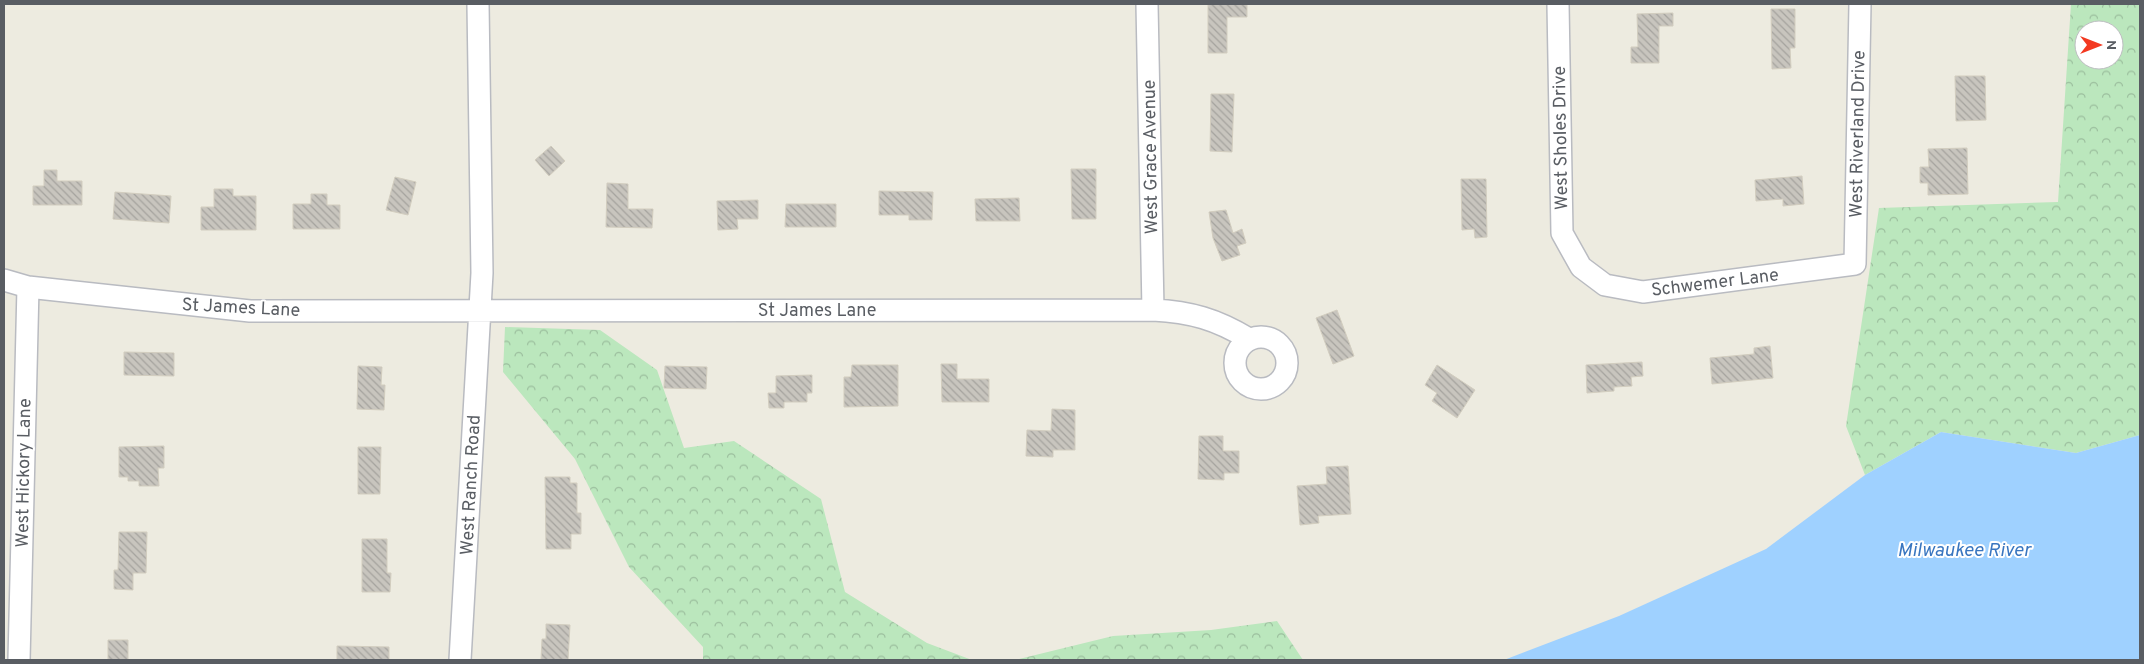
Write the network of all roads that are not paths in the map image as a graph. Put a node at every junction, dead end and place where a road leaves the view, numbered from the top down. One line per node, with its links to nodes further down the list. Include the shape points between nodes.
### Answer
1 (478, 4): 10 (street)
2 (1147, 4): 9 (street, West Grace Avenue)
3 (1558, 4): 6 (street, West Sholes Drive, via 1562,233)
4 (1860, 4): 5 (street, West Riverland Drive)
5 (1855, 264): 6 (street, Schwemer Lane, via 1643,292 1605,284)
6 (1580, 267)
7 (4, 280): 8 (street, St James Lane)
8 (28, 287): 10 (street, St James Lane, via 250,310); 12 (street, West Hickory Lane)
9 (1153, 310): 10 (street, St James Lane); 11 (street, St James Lane, via 1212,319)
10 (480, 311): 13 (street, West Ranch Road)
11 (1248, 339)
12 (19, 660)
13 (460, 660)

